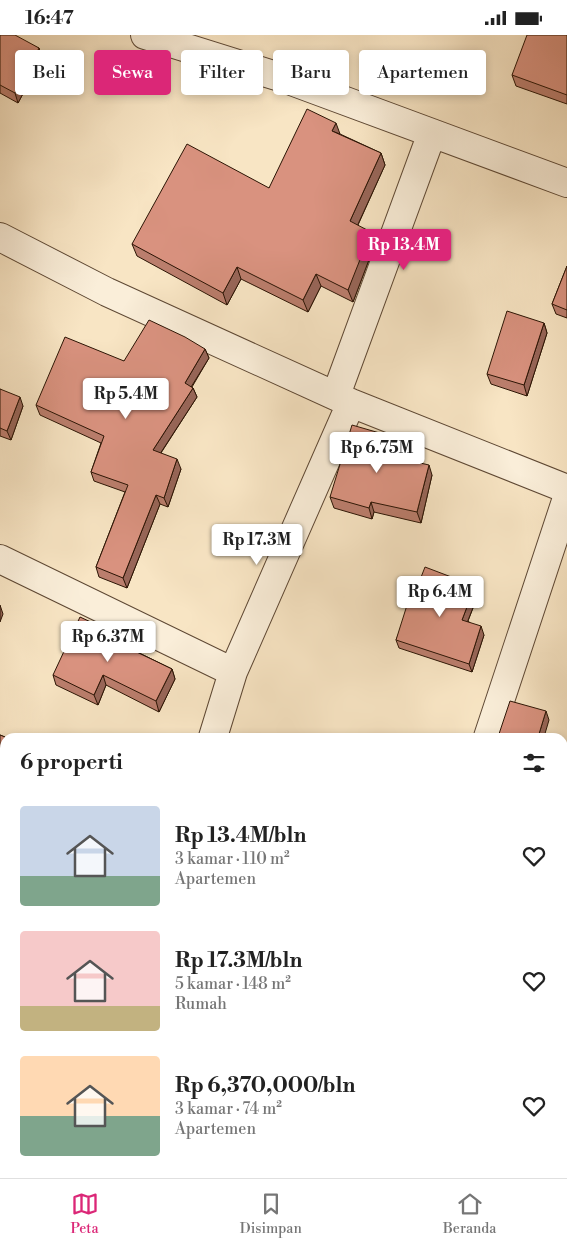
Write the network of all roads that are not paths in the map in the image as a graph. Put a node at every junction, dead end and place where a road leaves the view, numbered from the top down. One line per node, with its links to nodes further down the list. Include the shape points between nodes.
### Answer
1 (145, 35): 2 (street, via 286,79)
2 (432, 133): 3 (street); 5 (street)
3 (567, 183)
4 (0, 237): 5 (street, via 108,291)
5 (343, 399): 6 (street); 9 (street)
6 (567, 489)
7 (567, 498): 11 (street)
8 (0, 559): 9 (street)
9 (233, 672): 10 (street)
10 (214, 733)
11 (489, 733)

